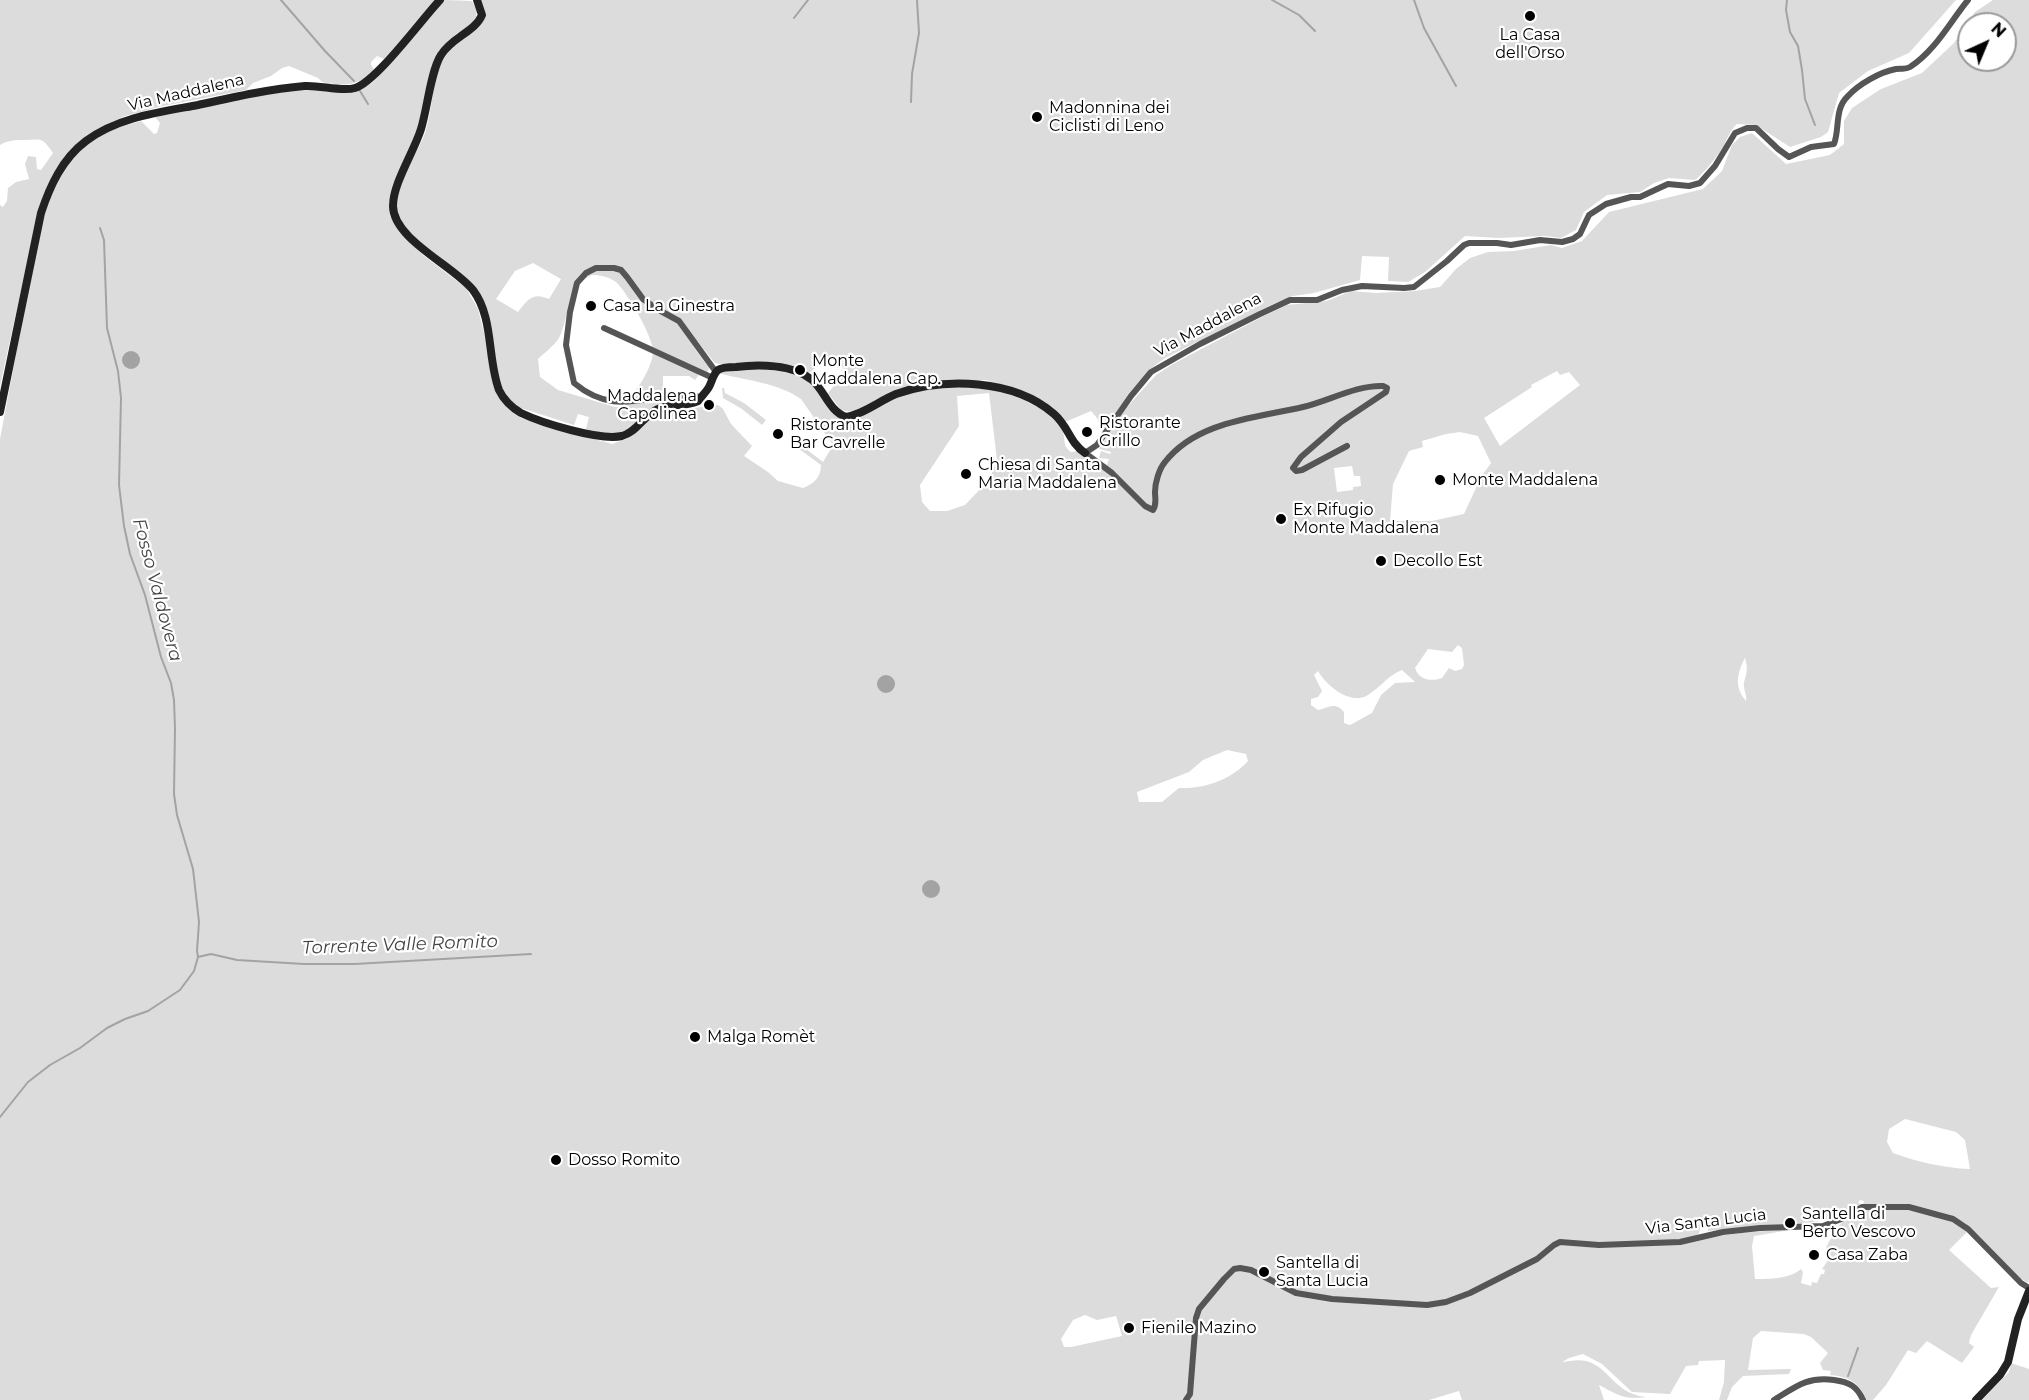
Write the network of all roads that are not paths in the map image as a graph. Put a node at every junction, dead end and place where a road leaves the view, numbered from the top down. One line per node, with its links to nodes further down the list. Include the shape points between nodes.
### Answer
1 (440, 0): 7 (street, Via Maddalena, via 371,79 353,89 308,86 262,91 149,114 108,127 77,148 48,190 40,213)
2 (477, 0): 6 (street, via 482,15 478,23 457,37 439,57 420,132 396,192 395,216 416,244 461,278 479,300 500,393 520,412 574,430 615,437 625,435 657,409 694,403)
3 (1968, 0): 9 (street, Via Maddalena, via 1916,63 1877,76 1846,97 1836,119 1837,137 1833,144 1811,147 1789,157 1756,128 1740,130 1730,138 1715,166 1700,183 1668,184 1640,197 1606,204 1589,215 1580,234 1573,239 1511,245 1469,243 1414,287 1362,286 1317,300 1290,300 1151,372 1097,445)
4 (604, 328): 5 (street)
5 (715, 375): 6 (street); 6 (street, via 679,321 643,299 621,270 596,268 577,283 566,345 574,383 616,403 674,395); 9 (street, via 723,368 755,365 802,374 846,417 897,394 921,389 948,384 999,386 1024,395 1054,414 1075,446)
6 (701, 397)
7 (0, 412)
8 (1347, 446): 9 (street, via 1302,470 1293,468 1297,460 1341,422 1387,388 1366,388 1234,422 1199,435 1164,462 1155,489 1154,510)
9 (1085, 453)
10 (2029, 1289): 11 (street, Via Santa Lucia, via 1960,1222 1909,1207 1862,1207 1823,1226 1723,1232 1680,1242 1560,1242 1537,1259 1470,1293 1427,1305 1296,1293 1240,1268 1230,1273 1199,1309 1190,1394); 14 (street, via 2008,1362)
11 (1186, 1400)
12 (1774, 1400): 13 (street, via 1804,1382 1821,1378 1848,1381)
13 (1863, 1400)
14 (1976, 1400)

